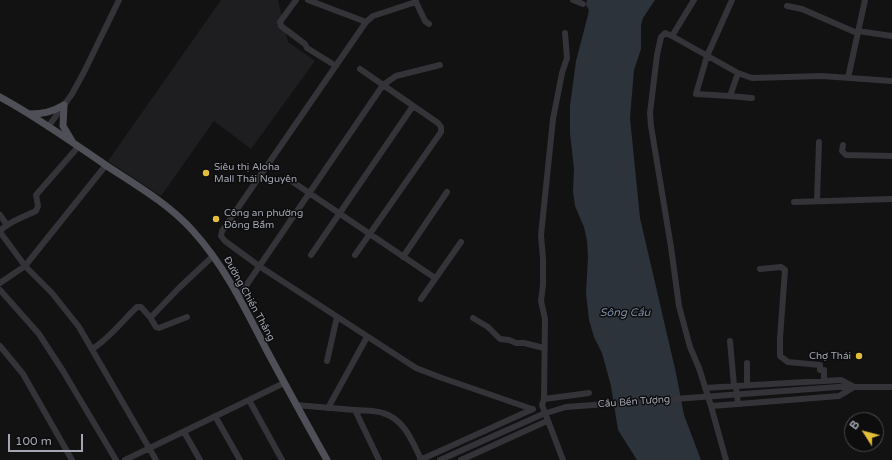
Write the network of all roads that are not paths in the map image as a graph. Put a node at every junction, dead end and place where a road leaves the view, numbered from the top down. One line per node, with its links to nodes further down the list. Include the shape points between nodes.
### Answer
1 (119, 0): 28 (street, via 84,72)
2 (296, 0): 19 (street, via 280,22 281,26 307,48)
3 (308, 0): 11 (street)
4 (573, 0): 9 (street)
5 (694, 0): 15 (street)
6 (732, 0): 17 (street)
7 (865, 0): 13 (street)
8 (416, 1): 11 (street, via 374,16); 12 (street, via 425,21)
9 (583, 4)
10 (787, 6): 13 (street, via 802,9)
11 (366, 22): 19 (street)
12 (429, 24)
13 (857, 32): 16 (street); 22 (street)
14 (565, 33): 67 (street, via 567,58 553,119 541,235 544,259 541,301 545,319)
15 (672, 36): 17 (street); 77 (street, via 665,33 661,37 650,113 651,126 679,306)
16 (892, 36)
17 (707, 56): 21 (street); 25 (street, via 696,94)
18 (440, 65): 24 (street, via 396,76)
19 (336, 66): 53 (street, via 222,231 224,241)
20 (360, 69): 24 (street)
21 (738, 73): 22 (street, via 752,78); 25 (street)
22 (848, 78): 23 (street)
23 (892, 82)
24 (383, 85): 29 (street); 39 (street)
25 (730, 96): 27 (street)
26 (0, 97): 30 (main road, Đường Chiến Thắng)
27 (752, 98)
28 (64, 105): 30 (main road, via 43,114); 31 (street); 33 (main road, via 63,126)
29 (413, 106): 43 (street); 46 (street, via 438,124 441,132)
30 (29, 114): 31 (main road, Đường Chiến Thắng)
31 (48, 127): 33 (main road, Đường Chiến Thắng)
32 (819, 142): 41 (street)
33 (76, 145): 36 (main road, Đường Chiến Thắng); 45 (street, via 36,195 36,211)
34 (842, 145): 35 (street, via 842,151 846,155)
35 (892, 156)
36 (106, 166): 50 (main road, Đường Chiến Thắng, via 173,212 193,230); 52 (street)
37 (287, 178): 39 (street)
38 (447, 192): 51 (street)
39 (309, 194): 43 (street); 53 (street)
40 (892, 199): 41 (street)
41 (817, 201): 42 (street)
42 (794, 202)
43 (339, 214): 46 (street); 48 (street)
44 (0, 215): 45 (street)
45 (7, 225): 52 (street, via 0,232)
46 (369, 234): 49 (street); 51 (street)
47 (461, 242): 55 (street)
48 (311, 255)
49 (355, 255)
50 (214, 256): 58 (main road, Đường Chiến Thắng); 60 (street)
51 (403, 257): 55 (street)
52 (25, 266): 56 (street); 68 (street, via 52,293 79,327)
53 (259, 266): 58 (street); 62 (street)
54 (760, 269): 71 (street, via 780,267 785,270 780,356 788,362 820,365 820,370 824,370)
55 (435, 278): 59 (street)
56 (0, 283)
57 (0, 290): 92 (street, via 39,334)
58 (239, 296): 72 (main road, Đường Chiến Thắng)
59 (421, 298)
60 (150, 317): 61 (street, via 159,328); 68 (street, via 138,307)
61 (186, 317)
62 (337, 317): 64 (street); 69 (street)
63 (473, 318): 67 (street, via 493,331 500,339)
64 (367, 337): 84 (street); 85 (street, via 416,368)
65 (730, 341): 74 (street)
66 (0, 346): 91 (street, via 23,374)
67 (544, 348): 80 (street)
68 (92, 350): 90 (street)
69 (327, 360)
70 (746, 363): 73 (street)
71 (824, 381): 73 (street); 75 (street, via 841,380)
72 (284, 383): 79 (street); 82 (main road, Đường Chiến Thắng)
73 (748, 385): 74 (street)
74 (735, 386): 77 (street); 81 (street)
75 (854, 387): 76 (street, Cầu Bến Tượng); 81 (street, via 838,396); 101 (street, Cầu Bến Tượng, bridge, via 566,407 543,414)
76 (892, 387)
77 (705, 388): 83 (street)
78 (589, 393): 80 (street)
79 (249, 400): 87 (street); 97 (street)
80 (543, 402): 85 (street); 88 (street)
81 (738, 404): 83 (street)
82 (296, 406): 84 (street); 98 (main road, Đường Chiến Thắng)
83 (711, 406): 104 (street)
84 (328, 408): 86 (street)
85 (532, 409): 100 (street)
86 (355, 410): 99 (street); 100 (street, via 383,413 399,422)
87 (215, 416): 89 (street); 96 (street)
88 (547, 421): 102 (street); 103 (street)
89 (184, 432): 90 (street); 95 (street)
90 (149, 448): 93 (street); 94 (street)
91 (72, 460)
92 (116, 460)
93 (125, 460)
94 (156, 460)
95 (200, 460)
96 (240, 460)
97 (282, 460)
98 (327, 460)
99 (379, 460)
100 (420, 460)
101 (440, 460)
102 (463, 460)
103 (562, 460)
104 (726, 460)

